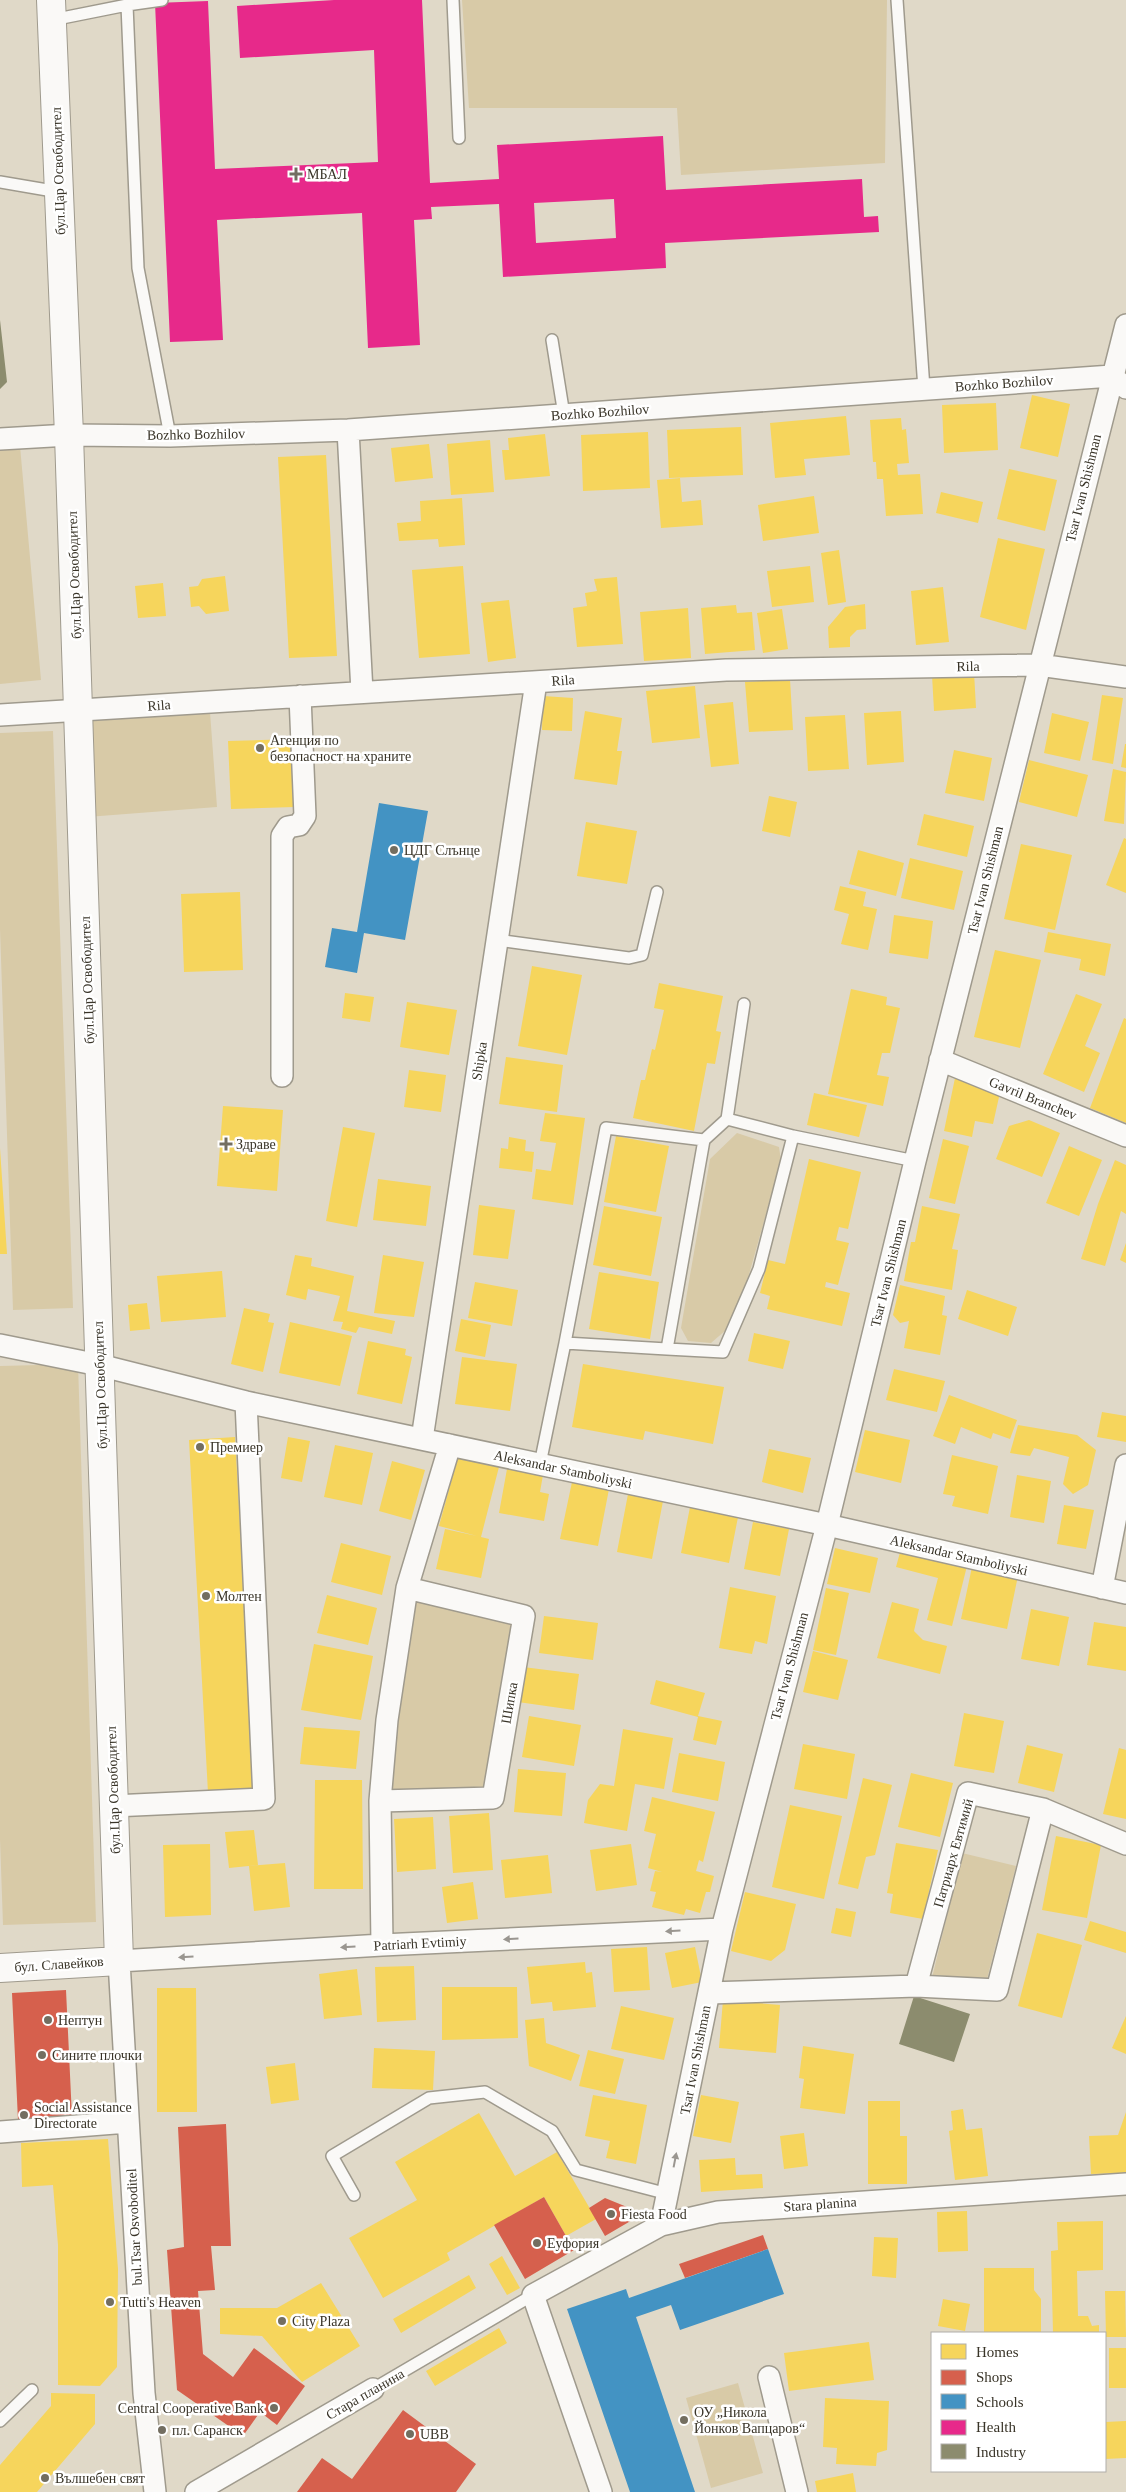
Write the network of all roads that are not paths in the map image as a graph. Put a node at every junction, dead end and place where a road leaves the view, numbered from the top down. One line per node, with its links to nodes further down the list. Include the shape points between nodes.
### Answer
1 (162, 0): 4 (lane)
2 (453, 0): 6 (lane)
3 (897, 0): 12 (lane)
4 (126, 5): 5 (lane); 16 (lane, via 138,268)
5 (52, 10): 8 (street, бул.Цар Освободител)
6 (459, 138)
7 (0, 182): 8 (lane)
8 (59, 192): 15 (street, бул.Цар Освободител)
9 (1126, 325): 11 (street, Tsar Ivan Shishman)
10 (552, 340): 13 (lane)
11 (1119, 382): 12 (street, Bozhko Bozhilov); 18 (street, Tsar Ivan Shishman)
12 (924, 389): 13 (street, Bozhko Bozhilov)
13 (564, 415): 14 (street, Bozhko Bozhilov)
14 (348, 430): 16 (street, Bozhko Bozhilov); 21 (street)
15 (69, 435): 16 (street, Bozhko Bozhilov); 17 (street, Bozhko Bozhilov); 23 (street, бул.Цар Освободител)
16 (170, 436)
17 (0, 439)
18 (1039, 665): 19 (street, Rila); 20 (street, Rila, via 726,670); 28 (street, Tsar Ivan Shishman)
19 (1126, 676)
20 (536, 682): 21 (street, Rila); 26 (street, Shipka)
21 (362, 692): 22 (street, Rila)
22 (300, 696): 23 (street, Rila); 29 (street, via 305,816 299,825 288,827 282,836)
23 (78, 711): 24 (street, Rila); 38 (street, бул.Цар Освободител)
24 (0, 715)
25 (657, 892): 26 (lane, via 642,955 629,958)
26 (497, 940): 40 (street, Shipka)
27 (744, 1004): 30 (lane)
28 (940, 1060): 32 (street, Gavril Branchev); 34 (street, Tsar Ivan Shishman)
29 (282, 1076)
30 (727, 1119): 31 (lane); 33 (lane)
31 (794, 1136): 34 (lane); 37 (lane, via 759,1269 723,1352)
32 (1126, 1136)
33 (704, 1140): 35 (lane, via 606,1128); 37 (lane)
34 (915, 1161): 44 (street, Tsar Ivan Shishman)
35 (565, 1343): 37 (lane); 42 (lane)
36 (0, 1345): 38 (street, Aleksandar Stamboliyski)
37 (667, 1349)
38 (99, 1365): 39 (street, Aleksandar Stamboliyski); 49 (street, бул.Цар Освободител)
39 (246, 1402): 40 (street, Aleksandar Stamboliyski); 49 (street, via 264,1799)
40 (422, 1440): 41 (street, Aleksandar Stamboliyski)
41 (450, 1445): 42 (street, Aleksandar Stamboliyski); 45 (street)
42 (540, 1464): 44 (street, Aleksandar Stamboliyski)
43 (1126, 1465): 46 (street)
44 (827, 1524): 46 (street, Aleksandar Stamboliyski); 52 (street, Tsar Ivan Shishman)
45 (406, 1588): 48 (street, via 387,1720); 48 (street, Шипка, via 524,1616 493,1798)
46 (1102, 1588): 47 (street, Aleksandar Stamboliyski)
47 (1126, 1593)
48 (380, 1801): 53 (street)
49 (113, 1806): 54 (street, бул.Цар Освободител)
50 (1043, 1809): 51 (street, Патриарх Евтимий); 56 (street, via 996,1990); 56 (street, Патриарх Евтимий, via 968,1793)
51 (1126, 1844)
52 (722, 1929): 53 (street, Patriarh Evtimiy, one-way to 53); 57 (street, Tsar Ivan Shishman)
53 (382, 1945): 54 (street, Patriarh Evtimiy, one-way to 54)
54 (119, 1960): 55 (street, бул. Славейков); 58 (street, bul.Tsar Osvoboditel)
55 (0, 1968)
56 (916, 1986): 57 (street)
57 (708, 1993): 62 (street, Tsar Ivan Shishman, one-way to 57)
58 (128, 2122): 59 (street); 69 (street, bul.Tsar Osvoboditel, via 144,2393)
59 (0, 2132)
60 (1126, 2184): 63 (street, Stara planina, via 718,2212)
61 (354, 2194): 62 (lane, via 332,2156 429,2098 485,2092 552,2131 576,2170)
62 (668, 2194): 63 (street, Tsar Ivan Shishman)
63 (661, 2225): 64 (street, Stara planina)
64 (533, 2296): 66 (lane, Стара планина); 71 (street)
65 (770, 2378): 72 (street)
66 (373, 2389): 70 (street, Стара планина)
67 (32, 2390): 68 (lane)
68 (0, 2421)
69 (156, 2492)
70 (196, 2492)
71 (601, 2492)
72 (797, 2492)

